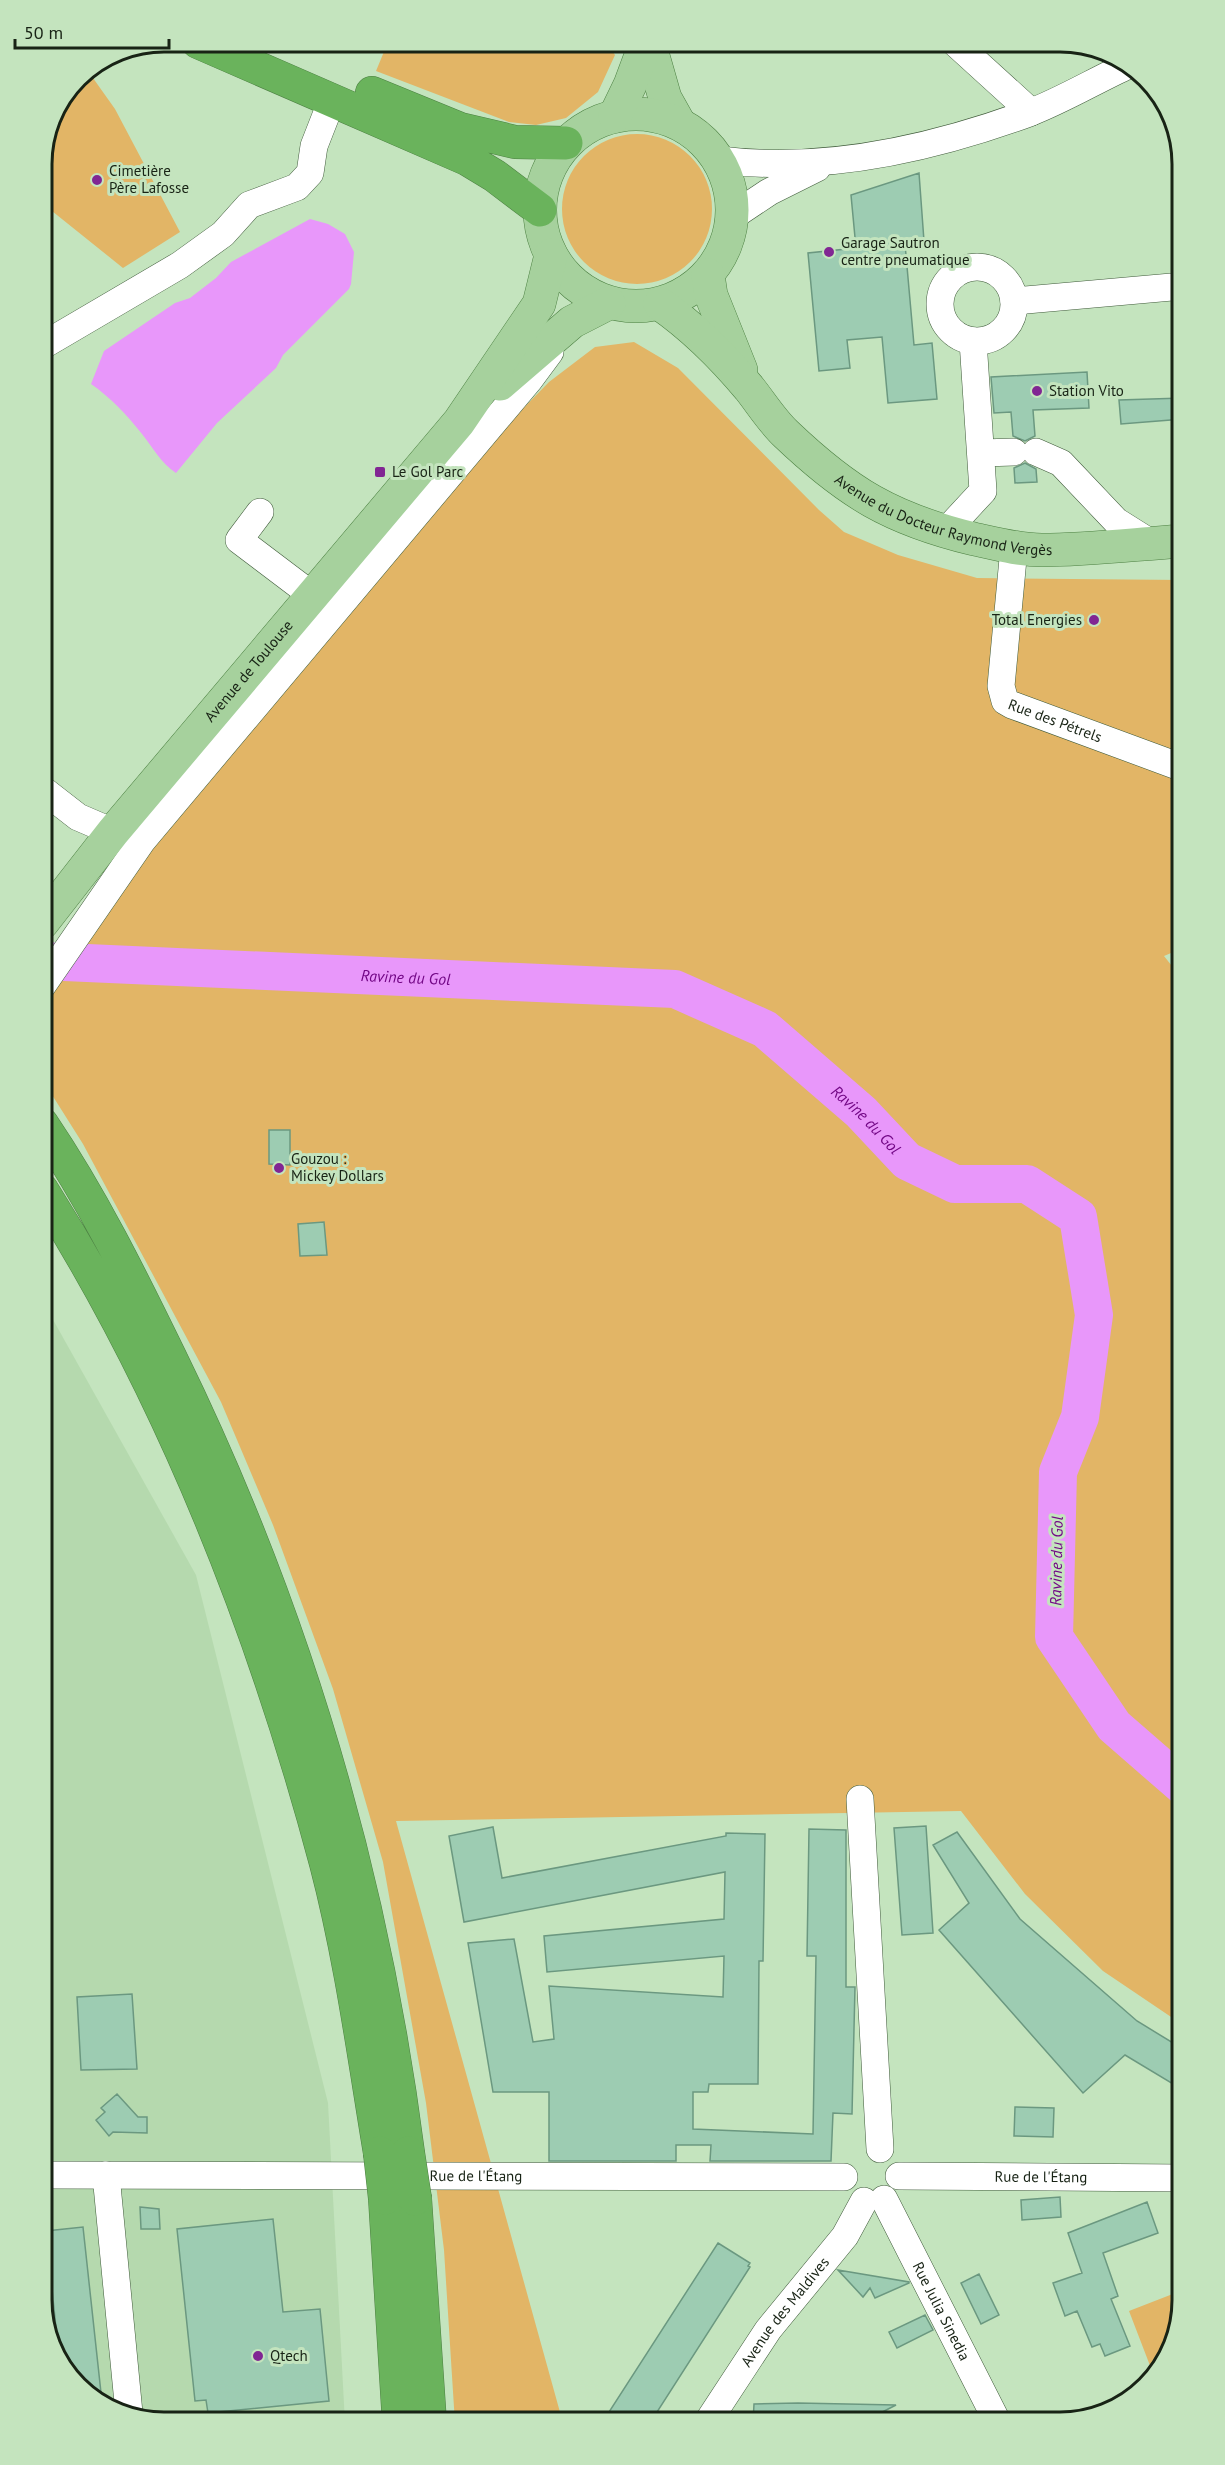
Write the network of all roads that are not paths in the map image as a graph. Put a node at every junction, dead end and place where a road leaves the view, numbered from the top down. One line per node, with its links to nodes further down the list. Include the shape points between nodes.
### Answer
1 (221, 52): 9 (highway)
2 (272, 52): 13 (highway, via 460,129 515,142)
3 (643, 53): 11 (main road)
4 (650, 53): 12 (main road, via 665,98)
5 (966, 53): 10 (street)
6 (1099, 59): 8 (street)
7 (1119, 70): 8 (street)
8 (1091, 83): 10 (street)
9 (332, 100): 16 (highway, via 467,159); 25 (street, via 314,146 310,173 297,187 249,205 222,234 180,266)
10 (1031, 112): 15 (street, via 944,141)
11 (615, 116): 12 (main road, via 647,114); 13 (main road, via 597,122)
12 (679, 123): 14 (main road, via 702,139)
13 (566, 143): 16 (main road, via 546,174)
14 (719, 160): 15 (street, via 800,165); 17 (main road, via 728,177)
15 (829, 162): 17 (street, via 769,192)
16 (540, 210): 18 (main road)
17 (733, 216): 19 (main road, via 726,248)
18 (551, 255): 22 (main road, via 566,276 585,292); 28 (main road, Avenue de Toulouse, via 538,304)
19 (708, 275): 23 (main road, via 694,288); 27 (main road, Avenue du Docteur Raymond Vergès, via 711,295)
20 (1172, 287): 21 (street)
21 (1014, 301): 26 (street, via 1014,312 1003,330); 26 (street, via 1007,283 993,270 980,266 967,267 946,281 940,293 942,319 950,329)
22 (609, 303): 23 (main road, via 634,307); 24 (main road, Avenue de Toulouse)
23 (660, 304): 27 (main road, Avenue du Docteur Raymond Vergès, via 686,322)
24 (572, 322): 28 (main road, Avenue de Toulouse); 40 (street, via 530,380 142,840)
25 (53, 340)
26 (973, 341): 29 (street)
27 (747, 386): 31 (main road, Avenue du Docteur Raymond Vergès, via 784,432 831,475 870,502)
28 (459, 422): 35 (main road, Avenue de Toulouse)
29 (982, 453): 31 (street, via 983,491); 33 (street, via 1025,452 1060,463 1116,521)
30 (260, 512): 35 (street, via 239,540)
31 (945, 532): 34 (main road, Avenue du Docteur Raymond Vergès)
32 (1172, 542): 33 (main road, Avenue du Docteur Raymond Vergès)
33 (1150, 543): 34 (main road, Avenue du Docteur Raymond Vergès)
34 (1014, 548): 36 (street, Rue des Pétrels, via 1001,686 1005,701)
35 (313, 596): 38 (main road, Avenue de Toulouse)
36 (1172, 764)
37 (53, 803): 38 (street)
38 (113, 832): 39 (main road, Avenue de Toulouse)
39 (53, 910)
40 (53, 970)
41 (53, 1140): 45 (highway, via 138,1292 213,1447 301,1673 352,1847 395,2052)
42 (53, 1207): 45 (highway, via 148,1380 196,1481 271,1678 326,1866)
43 (860, 1799): 44 (street)
44 (880, 2149): 48 (street, via 890,2154); 49 (street, via 857,2151 845,2166)
45 (394, 2153): 51 (highway, bridge)
46 (52, 2175): 47 (street, Rue de l'Étang)
47 (106, 2175): 49 (street, Rue de l'Étang); 53 (street)
48 (899, 2176): 50 (street, Rue de l'Étang); 52 (street, via 892,2192)
49 (844, 2177): 52 (street, via 848,2188)
50 (1172, 2178)
51 (400, 2199): 54 (highway); 55 (highway)
52 (874, 2200): 56 (street, Avenue des Maldives, via 768,2330); 57 (street, Rue Julia Sinedia)
53 (129, 2407)
54 (399, 2412)
55 (429, 2412)
56 (714, 2412)
57 (992, 2412)

